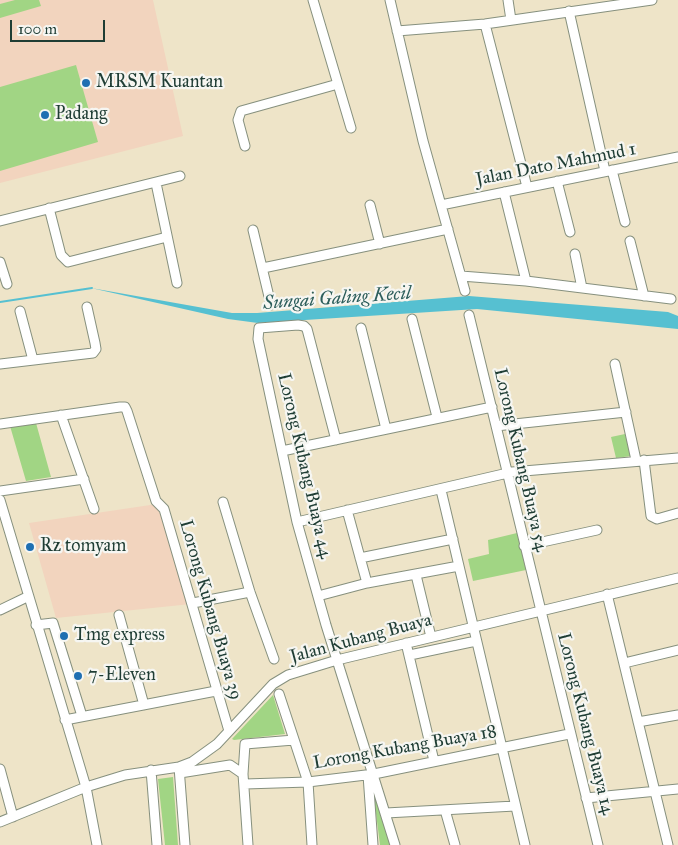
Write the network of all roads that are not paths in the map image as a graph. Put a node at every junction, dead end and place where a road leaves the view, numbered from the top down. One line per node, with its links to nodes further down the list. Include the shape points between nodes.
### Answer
1 (312, 0): 10 (street)
2 (390, 0): 9 (street)
3 (508, 0): 7 (street)
4 (652, 0): 5 (street)
5 (581, 5): 6 (street)
6 (569, 11): 7 (street); 14 (street)
7 (511, 20): 8 (street)
8 (485, 24): 9 (street); 18 (street)
9 (397, 31): 21 (street)
10 (338, 84): 11 (street); 12 (street, via 241,111 238,120)
11 (350, 128)
12 (245, 146)
13 (678, 157): 14 (street, Jalan Dato Mahmud 1)
14 (609, 170): 16 (street, Jalan Dato Mahmud 1); 24 (street)
15 (180, 176): 17 (street)
16 (557, 181): 18 (street, Jalan Dato Mahmud 1); 27 (street)
17 (156, 182): 22 (street); 28 (street)
18 (527, 187): 19 (street, Jalan Dato Mahmud 1)
19 (504, 192): 21 (street, Jalan Dato Mahmud 1); 35 (street)
20 (370, 205): 30 (street)
21 (441, 205): 25 (street)
22 (49, 208): 23 (street); 28 (street, via 61,255 68,262)
23 (0, 221)
24 (625, 222)
25 (448, 229): 30 (street); 34 (street)
26 (253, 230): 33 (street)
27 (570, 232)
28 (167, 237): 36 (street)
29 (630, 241): 40 (street)
30 (380, 244): 33 (street)
31 (575, 254): 38 (street)
32 (0, 262): 37 (street)
33 (262, 268): 42 (street)
34 (461, 276): 35 (street); 39 (street)
35 (526, 281): 38 (street)
36 (177, 283)
37 (7, 284)
38 (582, 288): 40 (street)
39 (465, 291)
40 (644, 296): 41 (street)
41 (671, 299)
42 (271, 305)
43 (86, 307): 48 (street, via 96,349 92,353)
44 (20, 311): 48 (street)
45 (469, 316): 51 (street, Lorong Kubang Buaya 54)
46 (412, 319): 54 (street)
47 (361, 328): 57 (street)
48 (33, 360): 49 (street)
49 (0, 364)
50 (615, 364): 52 (street)
51 (492, 407): 54 (street); 56 (street, Lorong Kubang Buaya 54)
52 (626, 412): 56 (street); 61 (street)
53 (61, 415): 55 (street); 63 (street); 84 (street, Lorong Kubang Buaya 39, via 125,407 156,500 164,509)
54 (437, 417): 57 (street)
55 (0, 424)
56 (496, 426): 62 (street, Lorong Kubang Buaya 54)
57 (386, 428): 58 (street)
58 (336, 440): 59 (street); 59 (street, Lorong Kubang Buaya 44, via 307,330 298,325 263,327 257,330)
59 (282, 451): 71 (street, Lorong Kubang Buaya 44)
60 (678, 458): 61 (street)
61 (640, 460): 62 (street); 70 (street, via 651,516 657,519)
62 (507, 474): 64 (street); 74 (street, Lorong Kubang Buaya 54)
63 (84, 479): 65 (street); 68 (street)
64 (441, 490): 69 (street); 73 (street)
65 (0, 491)
66 (0, 500): 82 (street)
67 (223, 502): 80 (street)
68 (94, 509)
69 (347, 510): 71 (street); 75 (street)
70 (678, 513)
71 (297, 522): 83 (street, Lorong Kubang Buaya 44)
72 (597, 530): 74 (street)
73 (452, 539): 75 (street); 76 (street)
74 (524, 546): 86 (street, Lorong Kubang Buaya 54)
75 (360, 558): 79 (street)
76 (459, 566): 77 (street); 89 (street)
77 (416, 575): 79 (street); 90 (street)
78 (678, 578): 81 (street, Jalan Kubang Buaya)
79 (367, 583): 83 (street)
80 (250, 592): 84 (street); 95 (street)
81 (607, 594): 86 (street, Jalan Kubang Buaya); 97 (street)
82 (27, 596): 85 (street); 88 (street)
83 (318, 596): 96 (street, Lorong Kubang Buaya 44)
84 (193, 603): 98 (street, Lorong Kubang Buaya 39, via 191,606)
85 (0, 610)
86 (540, 611): 89 (street, Jalan Kubang Buaya); 106 (street, Lorong Kubang Buaya 14)
87 (119, 615): 100 (street)
88 (36, 625): 102 (street, via 53,623); 103 (street)
89 (473, 627): 90 (street, Jalan Kubang Buaya); 91 (street)
90 (431, 637): 92 (street, Jalan Kubang Buaya)
91 (476, 642): 94 (street); 108 (street)
92 (406, 644): 94 (street); 96 (street, Jalan Kubang Buaya)
93 (678, 650): 97 (street)
94 (410, 655): 109 (street)
95 (274, 659)
96 (336, 660): 105 (street, Jalan Kubang Buaya, via 288,675 273,684); 113 (street, Lorong Kubang Buaya 44)
97 (624, 663): 104 (street)
98 (216, 691): 100 (street); 105 (street, Lorong Kubang Buaya 39)
99 (279, 694): 107 (street)
100 (144, 704): 102 (street)
101 (678, 715): 104 (street)
102 (82, 716): 103 (street)
103 (65, 720): 116 (street)
104 (638, 722): 118 (street)
105 (230, 731): 112 (street, Jalan Kubang Buaya, via 202,757)
106 (569, 734): 108 (street, Lorong Kubang Buaya 18); 119 (street, Lorong Kubang Buaya 14)
107 (294, 740): 114 (street, via 245,744); 115 (street)
108 (503, 747): 109 (street, Lorong Kubang Buaya 18); 120 (street)
109 (434, 761): 113 (street, Lorong Kubang Buaya 18)
110 (0, 769): 123 (street)
111 (151, 770): 112 (street, Jalan Kubang Buaya); 116 (street, Jalan Kubang Buaya); 126 (street)
112 (179, 770): 114 (street, via 230,765); 127 (street)
113 (371, 774): 115 (street, Lorong Kubang Buaya 18); 122 (street); 130 (street)
114 (244, 779): 115 (street, Lorong Kubang Buaya 18); 128 (street)
115 (308, 782): 129 (street)
116 (86, 787): 123 (street, Jalan Kubang Buaya); 125 (street)
117 (678, 789): 118 (street)
118 (656, 791): 119 (street); 135 (street)
119 (586, 798): 134 (street, Lorong Kubang Buaya 14)
120 (515, 806): 121 (street); 133 (street)
121 (445, 810): 122 (street); 132 (street)
122 (386, 813): 131 (street)
123 (13, 817): 124 (street, Jalan Kubang Buaya)
124 (0, 822)
125 (96, 845)
126 (157, 845)
127 (184, 845)
128 (248, 845)
129 (312, 845)
130 (373, 845)
131 (395, 845)
132 (455, 845)
133 (525, 845)
134 (598, 845)
135 (668, 845)

